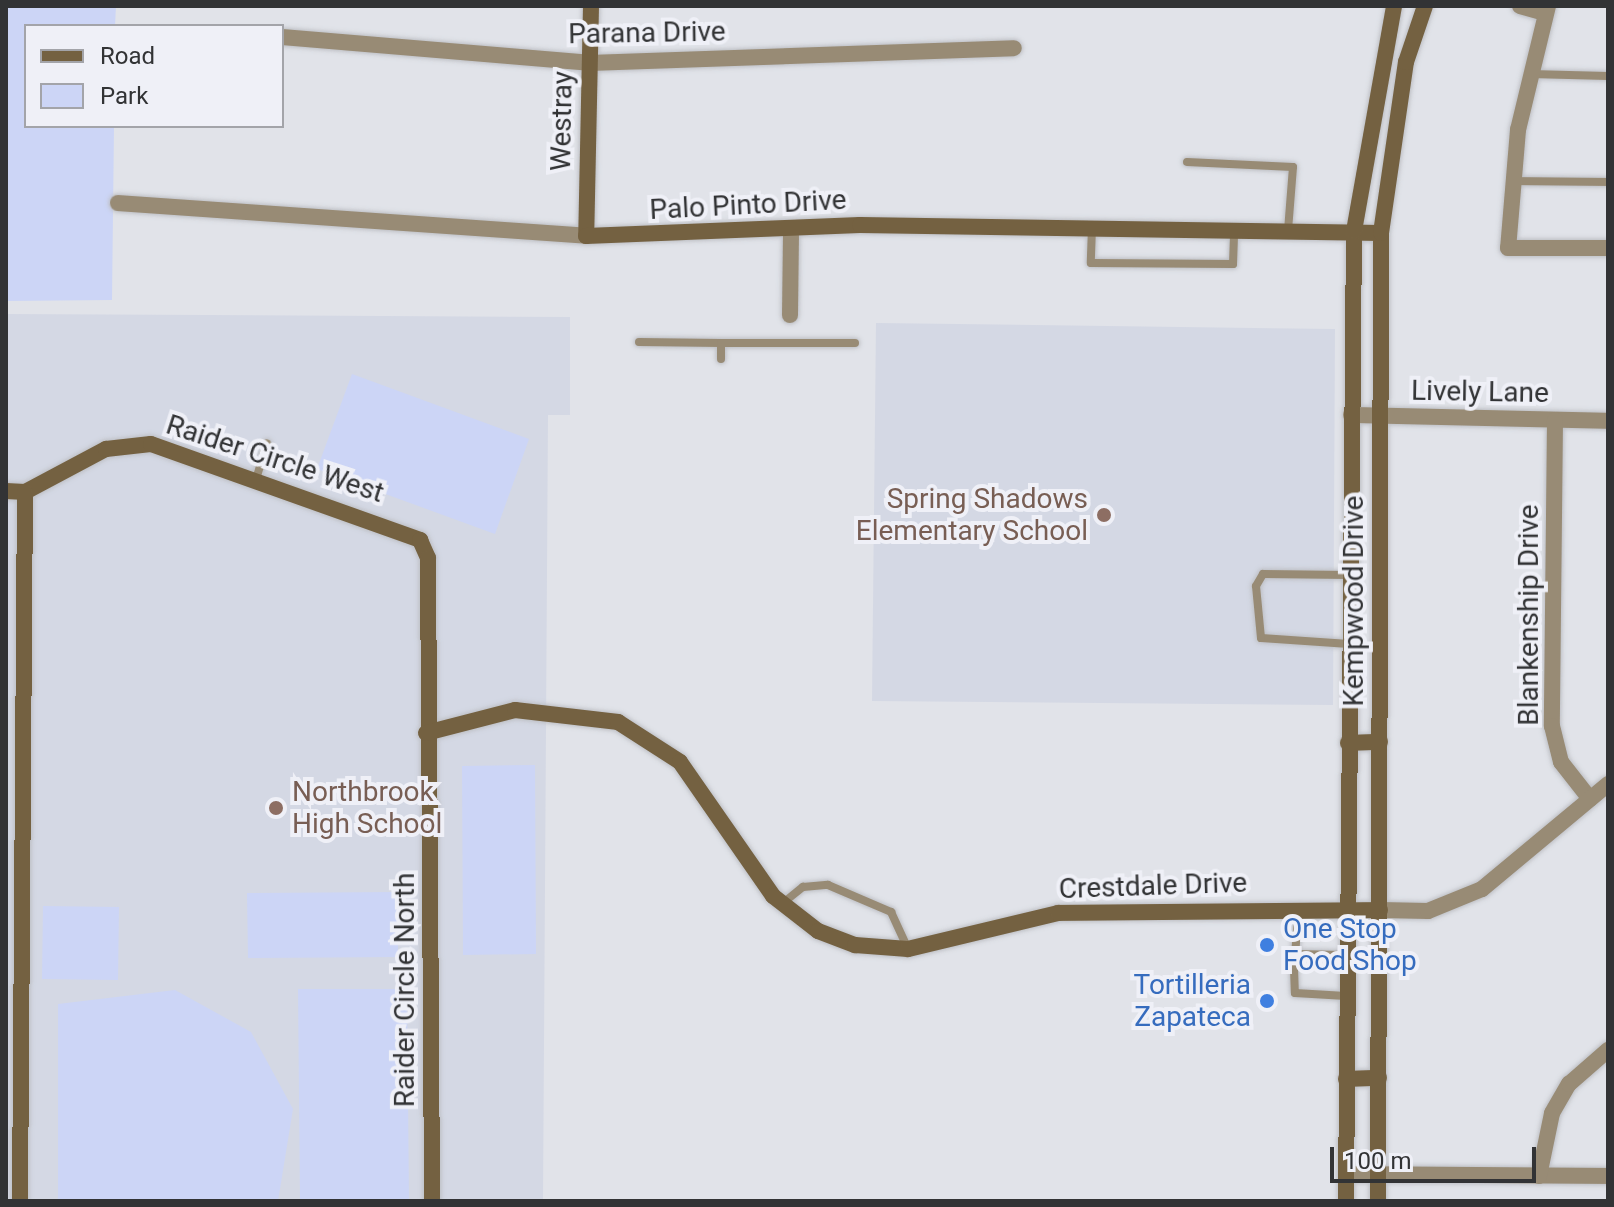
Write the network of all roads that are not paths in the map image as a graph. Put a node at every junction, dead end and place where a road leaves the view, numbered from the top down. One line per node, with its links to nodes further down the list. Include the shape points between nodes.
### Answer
1 (591, 6): 8 (street, Westray)
2 (1394, 6): 19 (street, Kempwood Drive)
3 (1425, 6): 20 (street, Kempwood Drive, via 1406,62)
4 (1520, 6): 5 (street)
5 (1546, 10): 9 (street)
6 (284, 37): 8 (street, Parana Drive)
7 (1014, 48): 8 (street, Parana Drive)
8 (589, 63): 21 (street, Westray)
9 (1529, 74): 10 (lane); 12 (street)
10 (1608, 76)
11 (1187, 162): 17 (lane, via 1293,167)
12 (1510, 181): 13 (lane); 22 (street, via 1508,248)
13 (1608, 182)
14 (118, 203): 21 (street, Palo Pinto Drive)
15 (1092, 227): 16 (street, Palo Pinto Drive); 16 (lane, via 1091,263 1233,264); 18 (street, Palo Pinto Drive, via 860,225)
16 (1234, 229): 17 (street, Palo Pinto Drive)
17 (1288, 230): 19 (street, Palo Pinto Drive)
18 (791, 231): 21 (street, Palo Pinto Drive); 23 (street)
19 (1354, 231): 20 (street, Palo Pinto Drive); 28 (street, Kempwood Drive)
20 (1381, 233): 29 (street, Kempwood Drive)
21 (586, 236)
22 (1608, 248)
23 (790, 315)
24 (639, 342): 25 (lane)
25 (721, 343): 26 (lane); 27 (lane)
26 (855, 343)
27 (721, 359)
28 (1351, 415): 29 (street, Lively Lane); 37 (street, Kempwood Drive)
29 (1380, 416): 30 (street, Lively Lane); 38 (street, Kempwood Drive)
30 (1555, 420): 31 (street, Lively Lane); 44 (street, Blankenship Drive, via 1552,726 1561,762)
31 (1608, 421)
32 (267, 444): 33 (lane)
33 (257, 476): 35 (street, Raider Circle West, via 186,451 131,444 80,460); 36 (street, Raider Circle West)
34 (6, 491): 35 (street)
35 (25, 492): 60 (street)
36 (420, 540): 40 (street, Raider Circle North, via 428,558)
37 (1349, 578): 38 (street); 39 (street, Kempwood Drive); 39 (lane, via 1263,574 1256,586 1261,638)
38 (1380, 580): 41 (street, Kempwood Drive)
39 (1349, 644): 42 (street, Kempwood Drive)
40 (426, 733): 45 (street, Crestdale Drive, via 515,710 618,722 680,762); 61 (street, Raider Circle North)
41 (1380, 742): 42 (street); 48 (street, Kempwood Drive)
42 (1348, 743): 47 (street, Kempwood Drive)
43 (1608, 784): 44 (street, Crestdale Drive)
44 (1590, 799): 48 (street, Crestdale Drive, via 1482,889 1428,911)
45 (782, 904): 49 (street, Crestdale Drive, via 818,931 855,945); 49 (lane, via 803,887 828,885 891,912)
46 (1299, 909): 47 (street, Crestdale Drive); 49 (street, Crestdale Drive, via 1058,913); 50 (lane)
47 (1346, 909): 48 (street, Crestdale Drive); 51 (street, Kempwood Drive)
48 (1380, 910): 54 (street, Kempwood Drive)
49 (908, 949)
50 (1295, 954): 51 (lane); 52 (lane, via 1295,993)
51 (1344, 955): 52 (street, Kempwood Drive)
52 (1346, 996): 55 (street, Kempwood Drive)
53 (1608, 1050): 58 (street, via 1569,1084 1552,1113)
54 (1379, 1078): 55 (street); 57 (street, Kempwood Drive)
55 (1346, 1079): 56 (street, Kempwood Drive)
56 (1346, 1174): 57 (street); 62 (street, Kempwood Drive)
57 (1378, 1174): 58 (street); 63 (street, Kempwood Drive)
58 (1539, 1176): 59 (street)
59 (1608, 1176)
60 (20, 1201)
61 (432, 1201)
62 (1346, 1201)
63 (1378, 1201)

